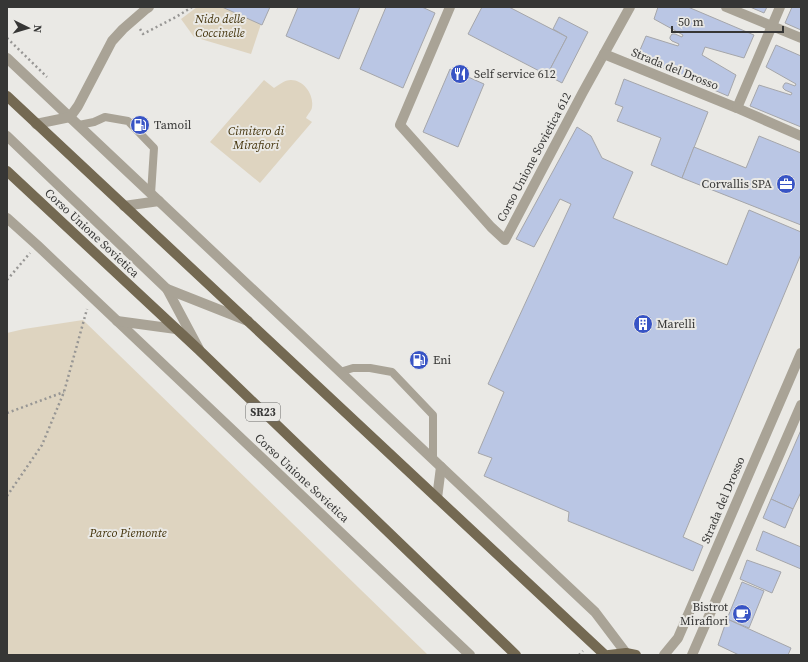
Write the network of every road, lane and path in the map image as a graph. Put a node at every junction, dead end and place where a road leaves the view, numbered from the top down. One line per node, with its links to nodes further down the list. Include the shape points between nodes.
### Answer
1 (149, 7): 7 (street)
2 (192, 7): 7 (path, via 143,34)
3 (450, 7): 10 (street, Corso Unione Sovietica 612, via 400,125 505,240)
4 (630, 7): 10 (street, Corso Unione Sovietica 612)
5 (726, 7): 8 (street)
6 (780, 7): 8 (street)
7 (134, 19): 14 (street, via 112,41)
8 (771, 26): 9 (street); 13 (street)
9 (801, 38)
10 (604, 54): 13 (street, Strada del Drosso)
11 (7, 58): 14 (street)
12 (7, 96): 15 (main road)
13 (736, 108): 18 (street, Strada del Drosso)
14 (70, 117): 15 (street); 16 (street)
15 (36, 124): 22 (main road)
16 (79, 125): 20 (street); 20 (lane, via 105,118 128,120 154,148)
17 (7, 136): 26 (street, Corso Unione Sovietica)
18 (801, 136)
19 (7, 171): 30 (main road, Corso Unione Sovietica / SR23)
20 (151, 194): 21 (street)
21 (159, 201): 22 (street); 33 (street)
22 (124, 206): 29 (main road)
23 (7, 218): 24 (street, Corso Unione Sovietica)
24 (37, 245): 25 (path); 27 (street, Corso Unione Sovietica)
25 (7, 280)
26 (167, 289): 29 (street); 31 (street)
27 (90, 296): 28 (street, Corso Unione Sovietica); 34 (path)
28 (117, 321): 30 (street); 42 (street, Corso Unione Sovietica)
29 (248, 321): 40 (main road)
30 (176, 329): 31 (main road, Corso Unione Sovietica / SR23)
31 (199, 350): 43 (main road, Corso Unione Sovietica / SR23)
32 (801, 353): 46 (street, Strada del Drosso, via 678,638)
33 (340, 372): 37 (street); 37 (lane, via 353,368 370,368 392,372 433,415)
34 (64, 392): 36 (path); 39 (path, via 42,445)
35 (801, 405): 47 (street)
36 (7, 413)
37 (433, 460): 38 (street)
38 (441, 467): 40 (street); 41 (street, via 595,612)
39 (7, 496)
40 (437, 498): 44 (main road)
41 (631, 654): 45 (main road)
42 (470, 655)
43 (516, 655)
44 (605, 655)
45 (609, 655)
46 (664, 655)
47 (692, 655)

